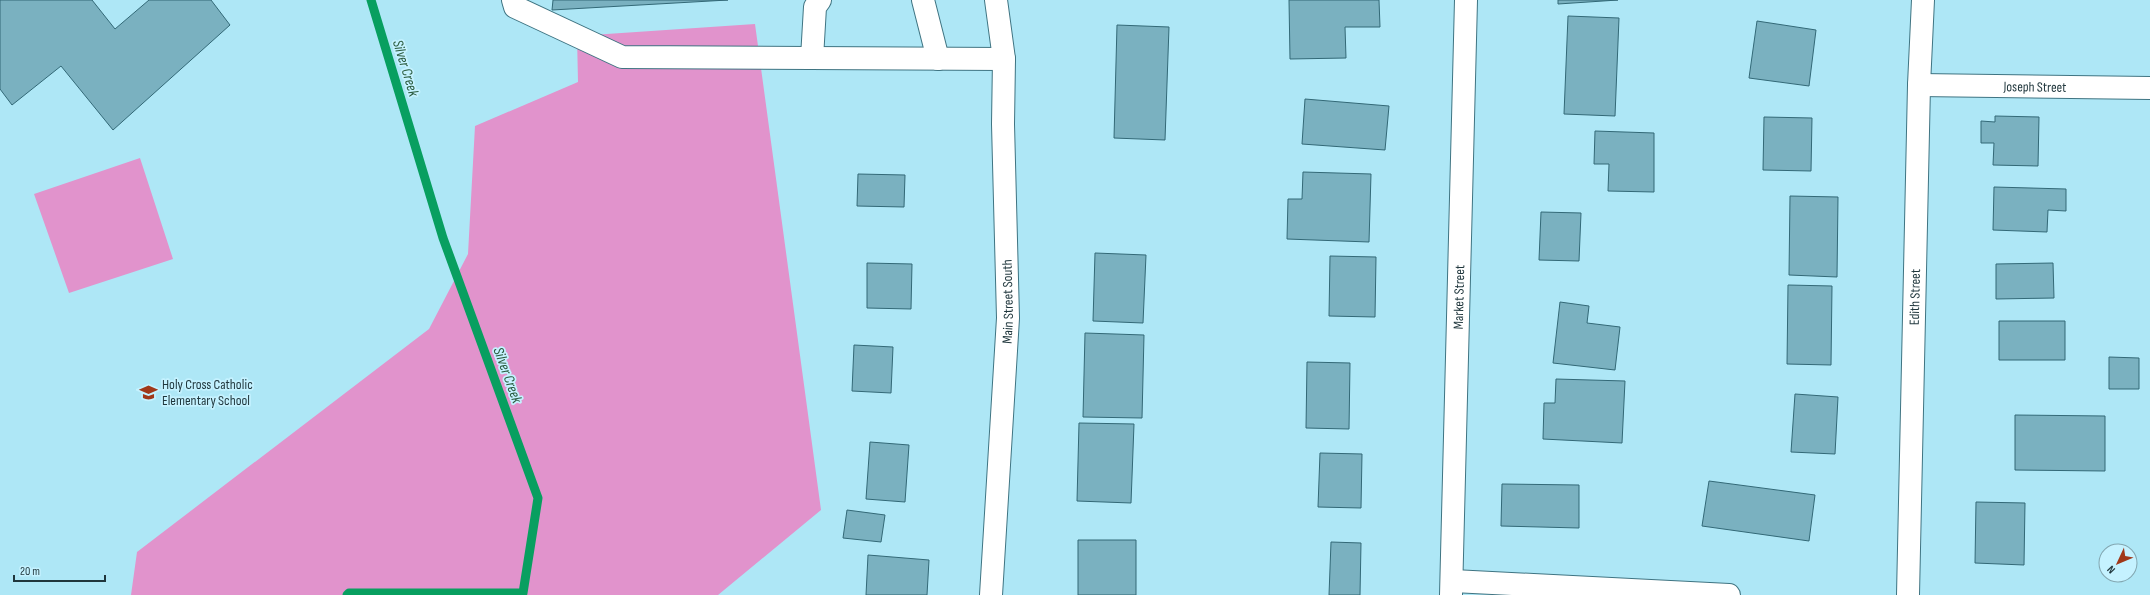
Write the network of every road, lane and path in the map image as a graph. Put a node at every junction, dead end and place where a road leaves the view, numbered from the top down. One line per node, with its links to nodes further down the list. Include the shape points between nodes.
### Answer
1 (513, 0): 7 (street, via 514,7 622,57)
2 (820, 0): 7 (street, via 815,7)
3 (924, 0): 8 (street)
4 (1466, 0): 12 (street, Market Street)
5 (1923, 0): 10 (street, Edith Street)
6 (997, 3): 9 (street, Main Street South)
7 (812, 58): 8 (street)
8 (938, 58): 9 (street)
9 (1004, 59): 13 (street, Main Street South, via 1003,124 1008,318)
10 (1919, 85): 11 (street, Joseph Street); 15 (street, Edith Street)
11 (2150, 88)
12 (1452, 588): 14 (street)
13 (991, 595)
14 (1729, 595)
15 (1908, 595)

